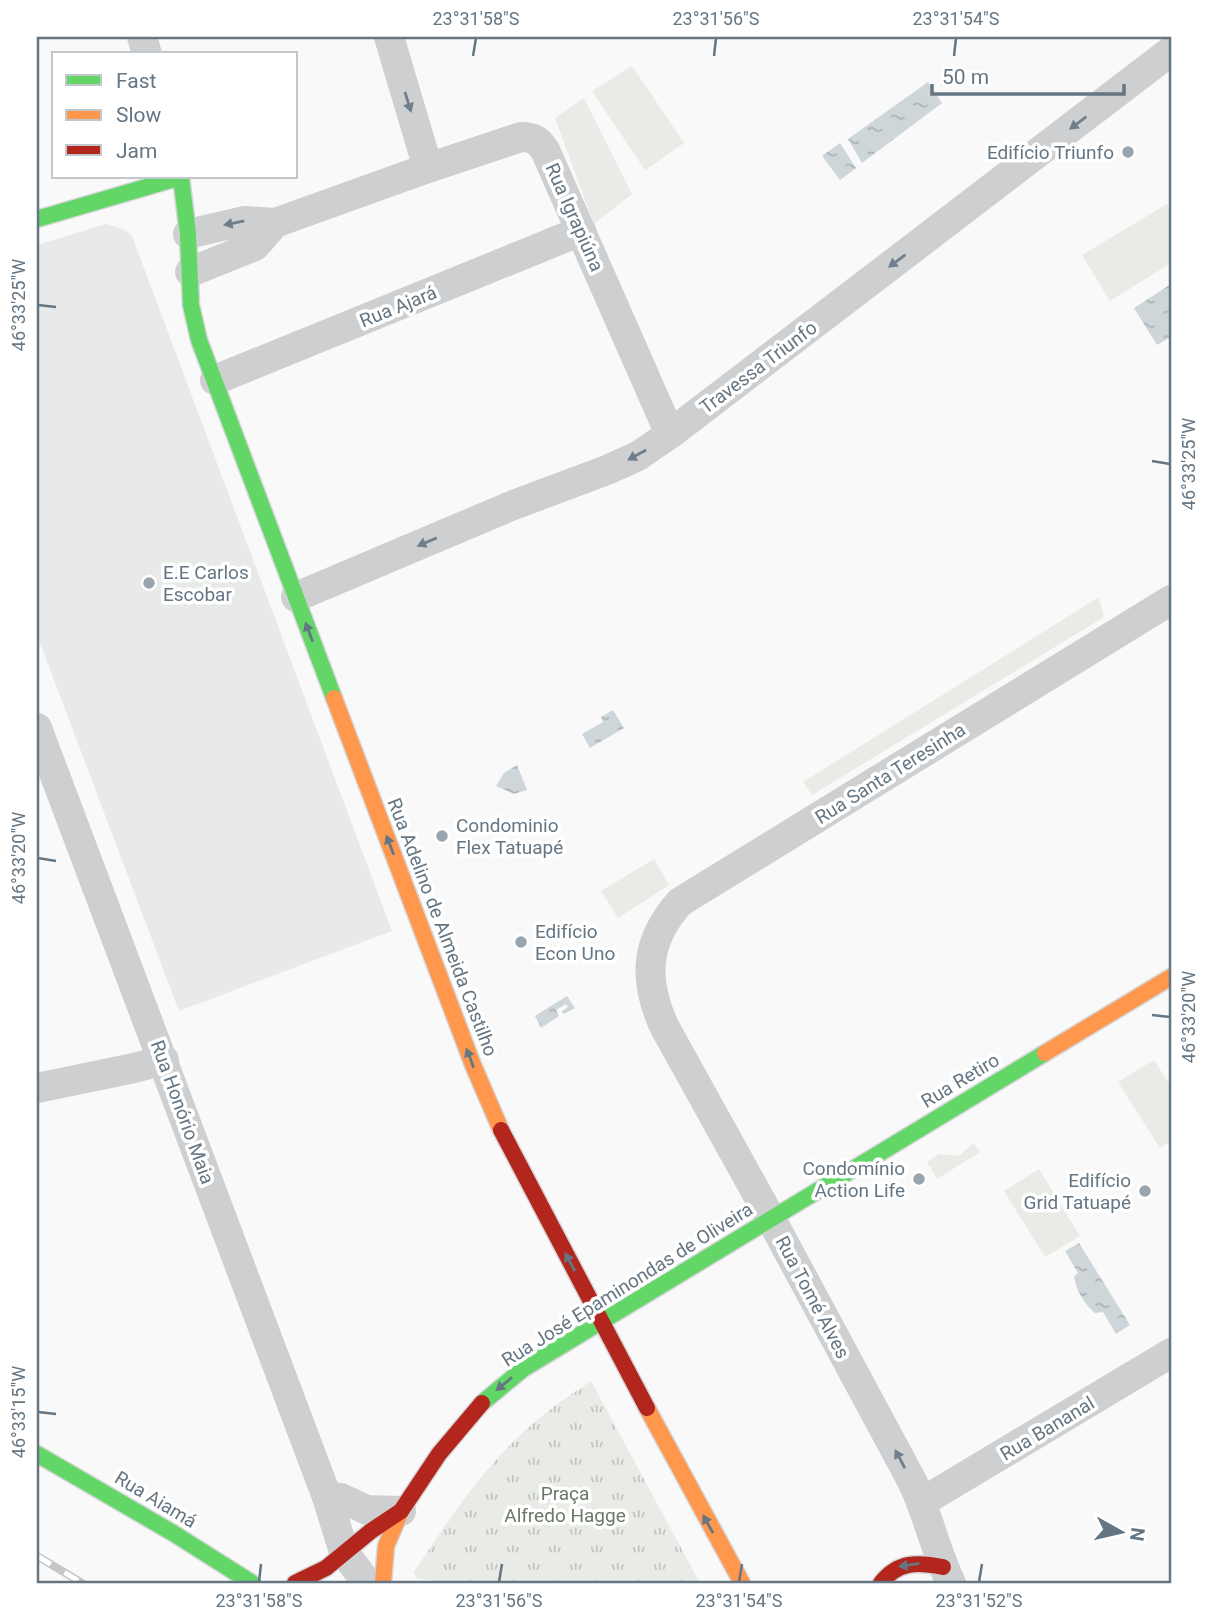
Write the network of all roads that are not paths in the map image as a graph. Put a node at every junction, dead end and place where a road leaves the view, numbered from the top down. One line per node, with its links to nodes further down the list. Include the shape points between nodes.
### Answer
1 (389, 37): 3 (street, one-way to 3)
2 (1171, 51): 10 (street, Travessa Triunfo, one-way to 10)
3 (428, 168): 7 (street, Rua Igrapiúna, via 521,137 538,140); 8 (street, Rua Igrapiúna, via 275,223 244,221)
4 (178, 178): 6 (street)
5 (181, 178): 8 (street, Rua Adelino de Almeida Castilho)
6 (37, 219)
7 (582, 231): 9 (street, Rua Ajará); 10 (street, Rua Igrapiúna)
8 (189, 252): 9 (street, Rua Adelino de Almeida Castilho, via 191,305)
9 (215, 380): 11 (street, Rua Adelino de Almeida Castilho)
10 (670, 434): 11 (street, Travessa Triunfo, one-way to 11, via 607,470)
11 (296, 597): 20 (street, Rua Adelino de Almeida Castilho, one-way to 11, via 503,1136)
12 (1171, 600): 15 (street, Rua Santa Teresinha, via 680,902 664,919)
13 (37, 728): 14 (street, Rua Honório Maia)
14 (50, 799): 17 (street, Rua Honório Maia)
15 (649, 976): 19 (street, Rua Tomé Alves, via 664,1026)
16 (1171, 977): 19 (street, Rua Retiro)
17 (164, 1060): 18 (street); 23 (street, Rua Honório Maia)
18 (37, 1088)
19 (771, 1219): 20 (street, Rua José Epaminondas de Oliveira); 24 (street, Rua Tomé Alves, one-way to 19)
20 (603, 1322): 25 (street, Rua José Epaminondas de Oliveira, one-way to 25, via 523,1368 481,1404 439,1454); 32 (street, Rua Adelino de Almeida Castilho, one-way to 20)
21 (1171, 1353): 24 (street, Rua Bananal)
22 (37, 1454): 28 (street, Rua Aiamá)
23 (327, 1497): 25 (street, via 367,1510); 26 (street, Rua Honório Maia)
24 (922, 1502): 27 (street, Rua Tomé Alves)
25 (401, 1511): 26 (street, Rua José Epaminondas de Oliveira); 31 (street, via 385,1546)
26 (344, 1552): 29 (street, Rua José Epaminondas de Oliveira, via 326,1568); 30 (street, Rua Honório Maia)
27 (947, 1575): 33 (street, one-way to 33, via 921,1563 907,1563 895,1567)
28 (252, 1583)
29 (295, 1583)
30 (367, 1583)
31 (383, 1583)
32 (741, 1583)
33 (881, 1583)

